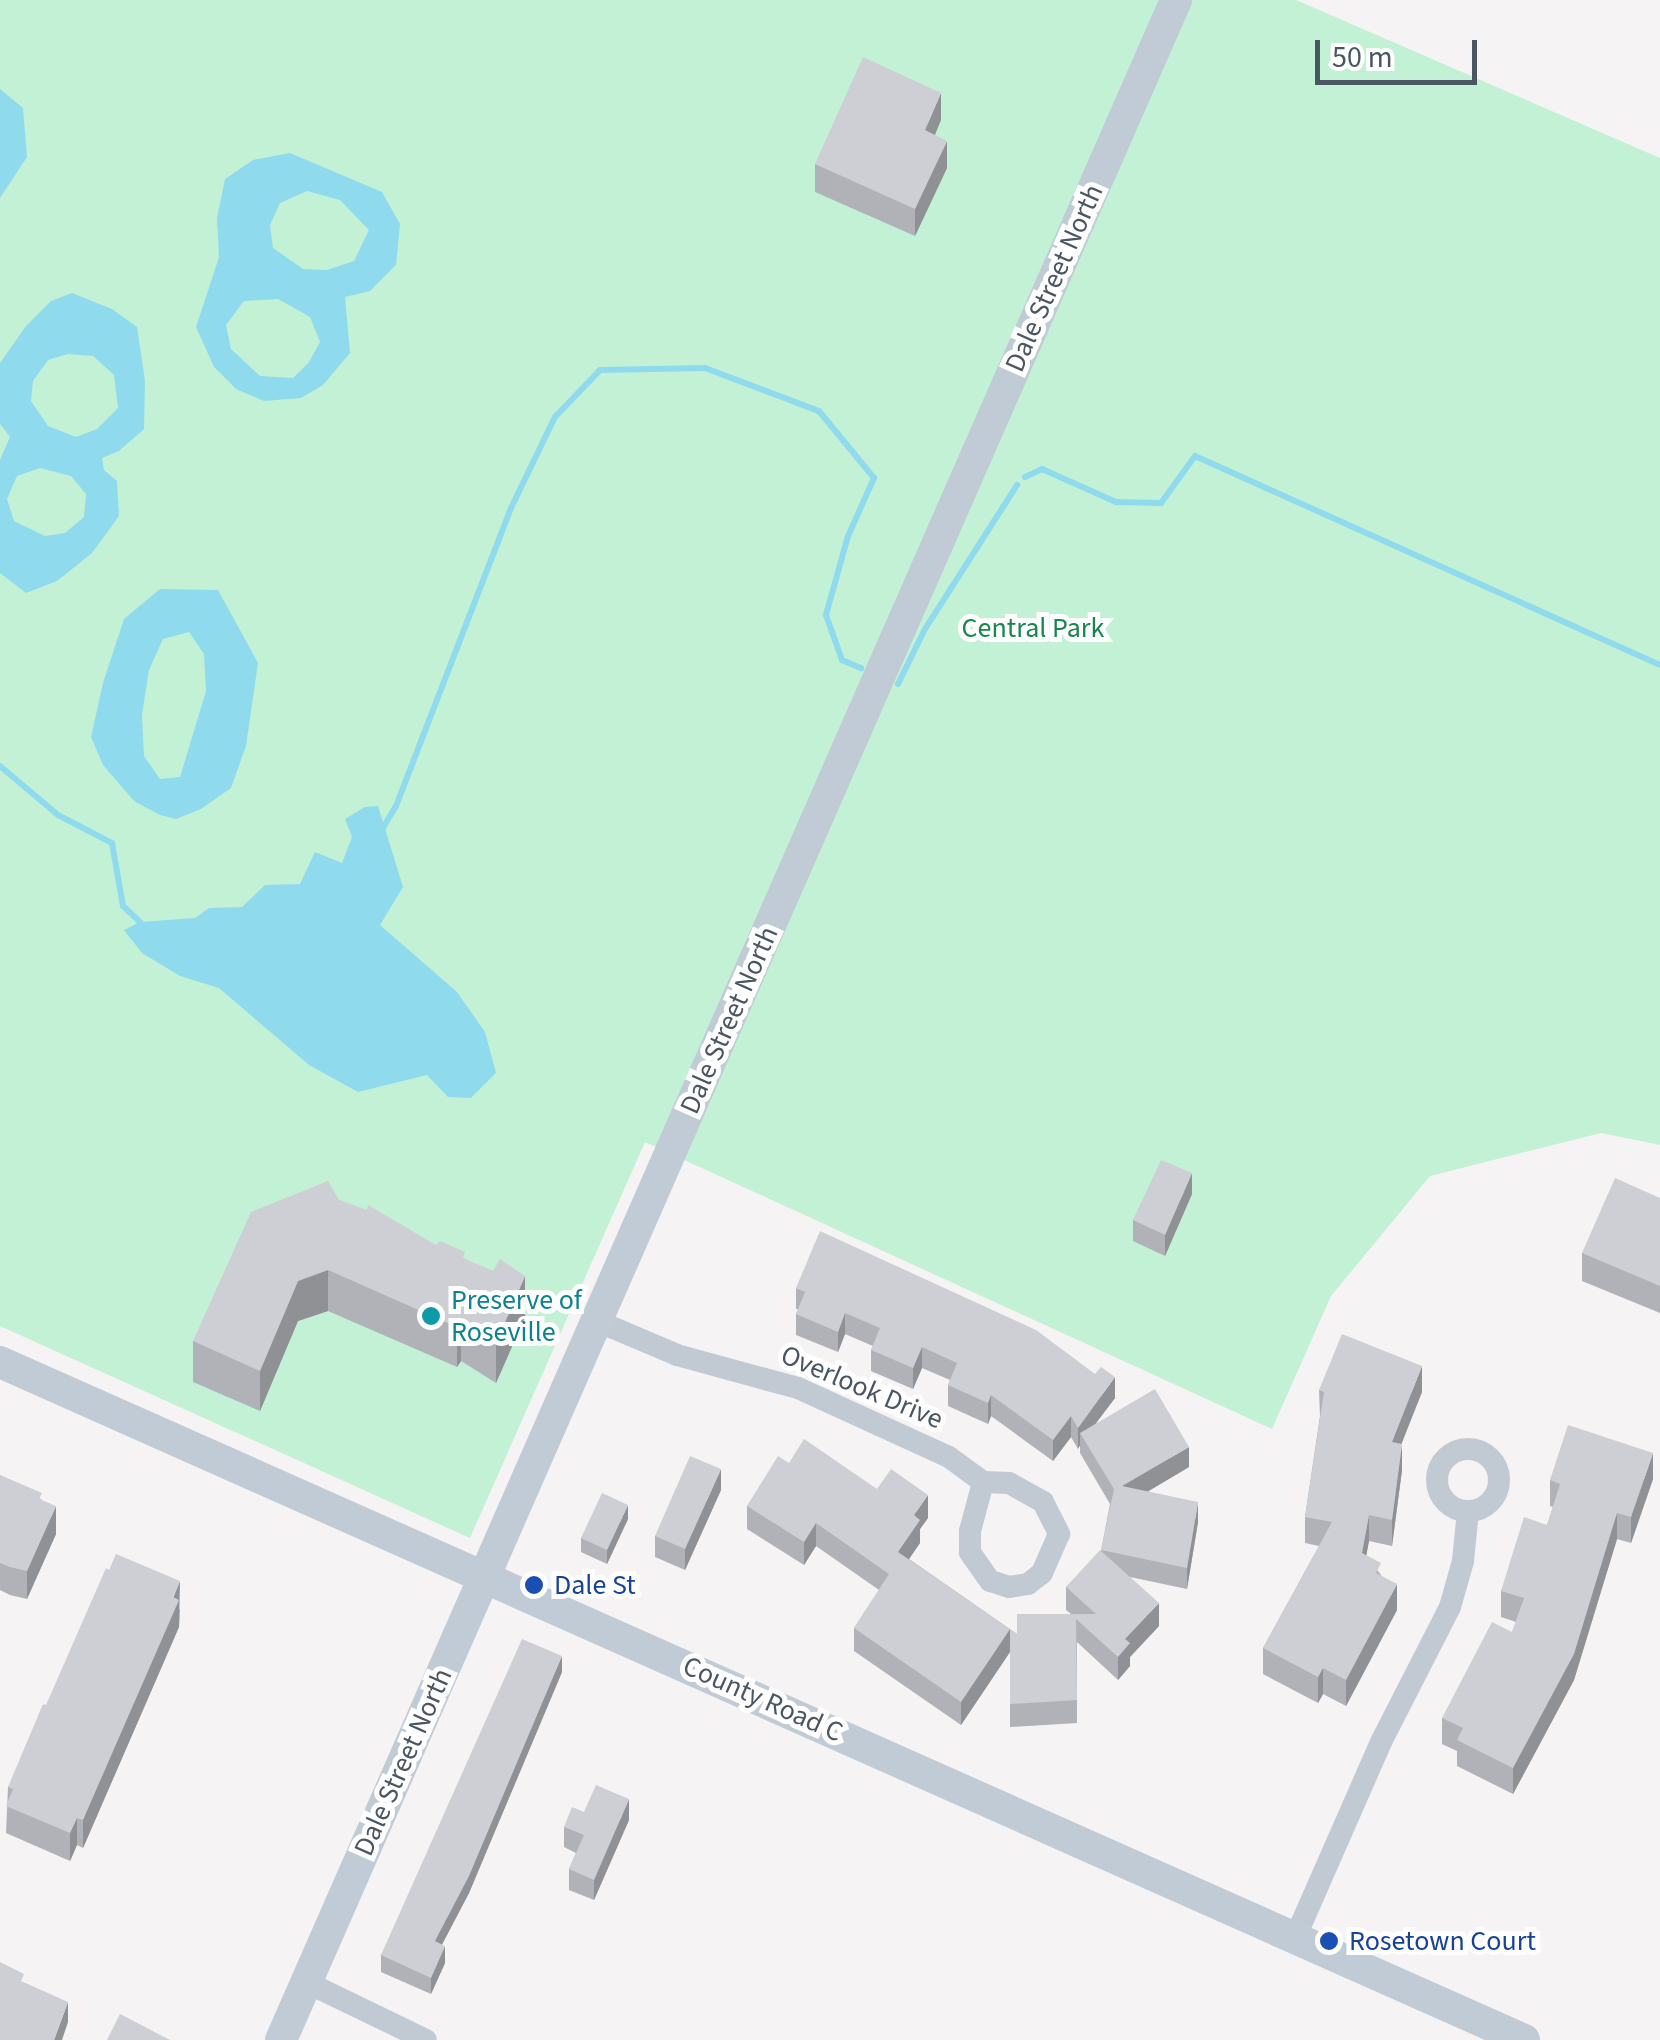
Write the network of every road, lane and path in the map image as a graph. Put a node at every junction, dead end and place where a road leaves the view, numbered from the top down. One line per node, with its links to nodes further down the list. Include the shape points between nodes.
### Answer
1 (1176, 0): 2 (main road, Dale Street North)
2 (597, 1321): 4 (street, Overlook Drive, via 677,1356 798,1388 949,1457); 6 (main road, Dale Street North)
3 (0, 1362): 6 (main road, County Road C)
4 (983, 1482): 4 (street, Overlook Drive, via 970,1552 990,1582 1028,1584 1054,1555 1054,1516 1009,1483)
5 (1468, 1512): 7 (street, via 1450,1608 1382,1740)
6 (485, 1575): 7 (main road, County Road C); 8 (main road, Dale Street North)
7 (1295, 1938): 11 (main road, County Road C)
8 (306, 1982): 9 (main road, Dale Street North); 10 (street)
9 (281, 2040)
10 (426, 2040)
11 (1524, 2040)

